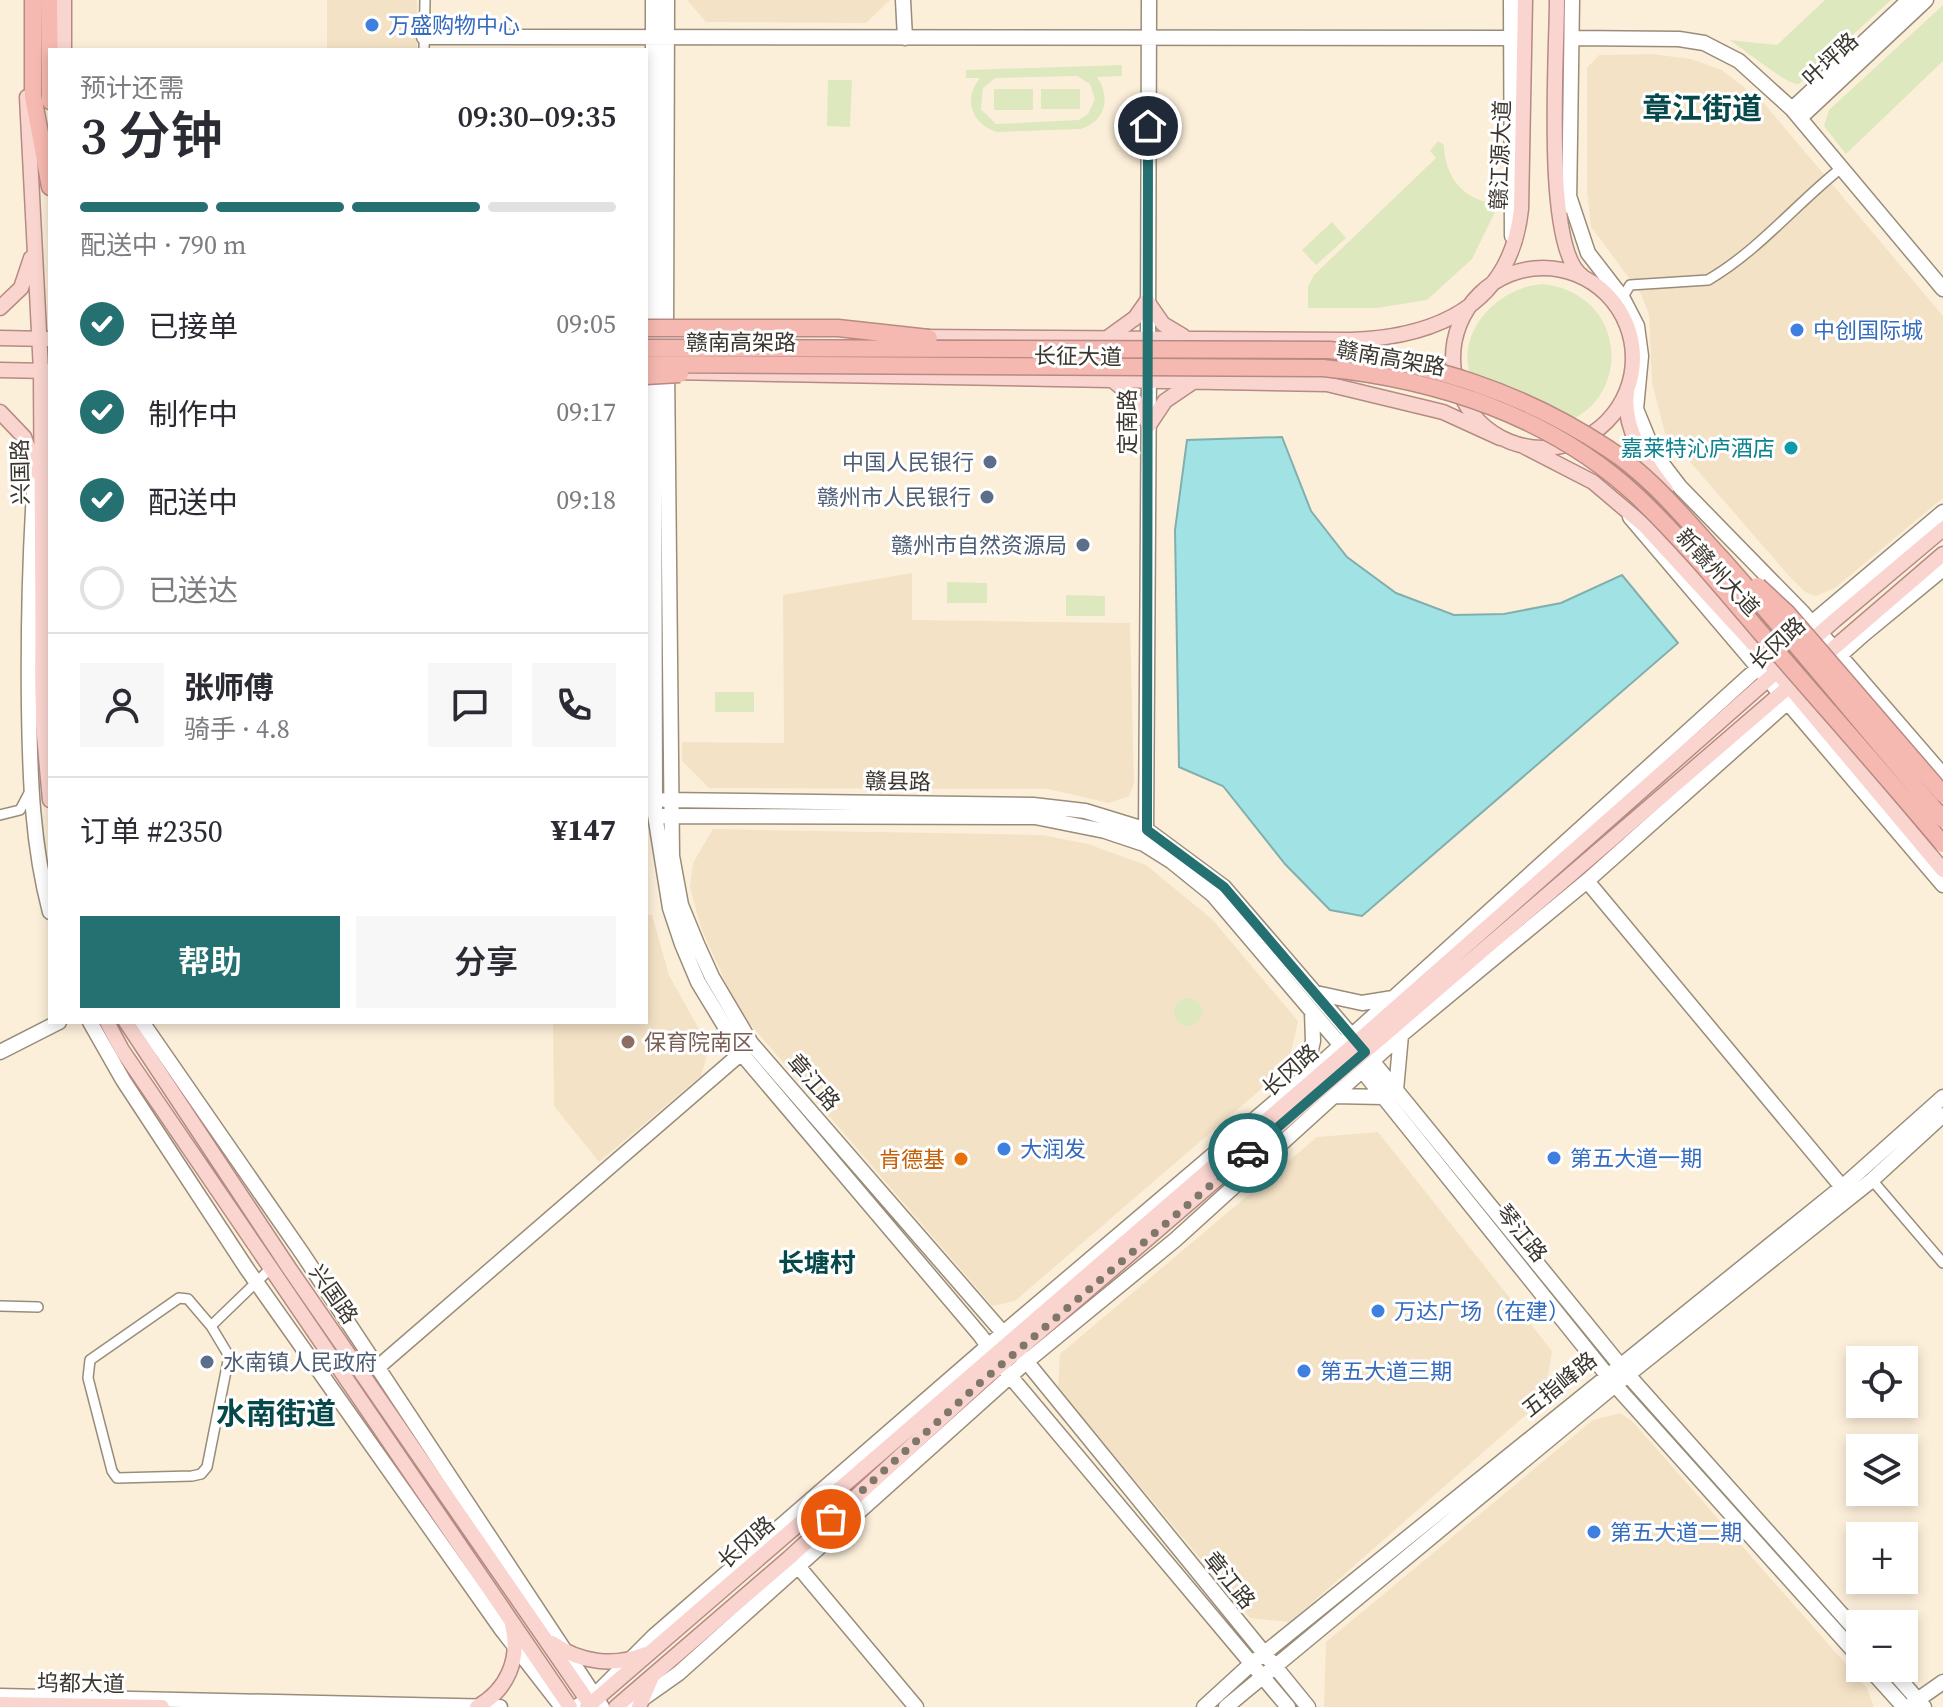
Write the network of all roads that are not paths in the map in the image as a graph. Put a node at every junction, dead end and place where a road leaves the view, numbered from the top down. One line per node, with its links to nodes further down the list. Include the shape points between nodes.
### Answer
1 (26, 0): 28 (main road, 兴国路)
2 (33, 0): 26 (highway, via 33,96)
3 (49, 0): 22 (highway)
4 (64, 0): 23 (main road)
5 (425, 0): 21 (street)
6 (653, 0): 16 (street)
7 (667, 0): 16 (street)
8 (903, 0): 17 (street)
9 (1149, 0): 20 (street, 定南路)
10 (1511, 0): 18 (street)
11 (1525, 0): 29 (main road, 赣江源大道, via 1521,209)
12 (1557, 0): 30 (main road, via 1557,206)
13 (1572, 0): 19 (street)
14 (1909, 0): 24 (street, 叶坪路)
15 (1926, 0): 24 (street, 叶坪路)
16 (660, 37): 17 (street); 21 (street); 38 (street, 章江路)
17 (905, 38): 20 (street)
18 (1511, 38): 20 (street); 29 (street)
19 (1572, 38): 24 (street, via 1655,37 1704,43 1739,61); 27 (street)
20 (1149, 39): 35 (street, 定南路)
21 (424, 43)
22 (49, 48)
23 (64, 48)
24 (1796, 113): 25 (street)
25 (1840, 169): 33 (street); 36 (street, via 1708,280 1630,285)
26 (48, 181)
27 (1569, 196): 30 (street); 36 (street, via 1588,253)
28 (34, 225): 37 (main road, via 26,276); 42 (main road, 兴国路)
29 (1512, 253): 31 (main road, 赣江源大道, via 1499,279)
30 (1568, 258): 32 (main road, via 1573,270)
31 (1490, 285): 32 (main road, via 1520,271 1546,268 1571,273); 34 (main road, 赣江源大道)
32 (1601, 289): 36 (main road)
33 (1943, 289)
34 (1477, 297): 43 (main road, 长征大道, via 1439,326 1391,338); 53 (main road, via 1459,325 1454,373 1465,404)
35 (1147, 301): 39 (main road, via 1135,318); 40 (street, 定南路); 43 (main road, via 1169,329)
36 (1620, 302): 47 (main road, via 1631,339); 62 (street, via 1631,311 1640,340 1636,409 1647,441 1680,487)
37 (0, 308)
38 (652, 337): 39 (main road, 长征大道); 46 (street, 章江路); 57 (highway, 赣南高架路, bridge, via 1330,350 1427,367 1542,410 1609,448)
39 (1105, 337): 40 (main road, 长征大道)
40 (1147, 337): 43 (main road, 长征大道); 49 (street, 定南路)
41 (0, 338): 42 (main road)
42 (44, 338): 45 (main road, 兴国路)
43 (1196, 338)
44 (0, 370): 45 (main road)
45 (45, 371): 55 (street); 56 (main road, 兴国路)
46 (652, 371): 48 (main road, 长征大道); 65 (highway, 赣南高架路, bridge, via 865,364 1323,368 1443,389 1512,416 1602,467 1666,524); 73 (street, 章江路, via 666,566); 75 (street, 章江路)
47 (1631, 374): 54 (main road, via 1618,407 1594,433 1561,447); 63 (main road, 新赣州大道, via 1629,414 1653,472)
48 (1110, 379): 49 (main road, 长征大道); 52 (main road, via 1133,397)
49 (1150, 379): 50 (main road, 长征大道); 52 (street, 定南路)
50 (1199, 380): 52 (main road, via 1165,401); 53 (main road, 长征大道, via 1327,384 1374,393 1443,412)
51 (0, 412): 55 (main road, via 24,437)
52 (1149, 425): 80 (street, 定南路)
53 (1500, 438): 54 (main road)
54 (1525, 447): 65 (main road, 新赣州大道, via 1578,473 1621,503)
55 (36, 465): 56 (main road); 71 (street, via 28,573)
56 (43, 495): 70 (main road, 兴国路, via 43,724)
57 (1670, 502): 72 (highway, bridge, via 1787,613); 78 (highway, 赣南高架路, bridge)
58 (1943, 512): 62 (street)
59 (1943, 529): 62 (main road, 长冈路)
60 (1943, 554): 64 (main road, 长冈路)
61 (1943, 569): 64 (street)
62 (1816, 628): 63 (main road, 长冈路); 64 (street)
63 (1802, 641): 65 (street); 66 (main road, 新赣州大道); 67 (main road, 长冈路)
64 (1836, 651): 66 (main road, 长冈路); 69 (street)
65 (1767, 658): 67 (main road, 新赣州大道); 81 (highway, 赣南高架路, bridge); 82 (highway, bridge); 88 (street)
66 (1821, 664): 68 (main road, 长冈路); 74 (main road, 新赣州大道)
67 (1774, 676): 68 (street); 98 (main road, 长冈路)
68 (1789, 693): 83 (main road); 84 (street); 85 (street); 98 (main road, 长冈路)
69 (1943, 775)
70 (48, 778)
71 (30, 786): 76 (street, via 20,810); 79 (street)
72 (1943, 794)
73 (672, 800): 75 (street, 赣县路); 77 (street, 章江路); 80 (street, 赣县路, via 1033,805 1085,811)
74 (1943, 806)
75 (651, 808): 77 (street, 赣县路); 96 (street, 章江路, via 682,944 698,982)
76 (3, 814): 79 (street, via 24,821)
77 (671, 817): 80 (street, 赣县路, via 1035,817); 96 (street, 章江路, via 681,905)
78 (1943, 819)
79 (35, 834): 86 (street)
80 (1145, 837): 87 (street, 琴江路, via 1224,887); 89 (street, 琴江路, via 1213,895)
81 (1943, 844)
82 (1943, 857)
83 (1943, 870)
84 (1587, 881): 95 (street); 105 (street)
85 (1943, 885)
86 (48, 902)
87 (1315, 992): 88 (street, via 1362,1003); 98 (street, 琴江路)
88 (1394, 997): 98 (street)
89 (1312, 1012): 98 (street, 琴江路); 99 (street, via 1313,1041)
90 (55, 1024): 97 (street)
91 (91, 1024): 108 (street)
92 (108, 1024): 107 (main road, 兴国路)
93 (127, 1024): 120 (main road, 兴国路)
94 (143, 1024): 114 (street)
95 (1401, 1035): 98 (street); 100 (street)
96 (746, 1048): 112 (street, 章江路); 113 (street, 章江路); 114 (street)
97 (0, 1052)
98 (1356, 1052): 99 (street); 100 (street, 琴江路); 101 (street); 112 (main road, 长冈路)
99 (1304, 1078): 112 (street)
100 (1390, 1094): 101 (street); 115 (street, 琴江路); 116 (street, 琴江路)
101 (1333, 1096): 112 (street, via 1175,1240)
102 (1943, 1097): 105 (street, 五指峰路)
103 (1943, 1115): 104 (street, 五指峰路)
104 (1872, 1180): 106 (street); 115 (street, 五指峰路)
105 (1842, 1187): 115 (street, 五指峰路)
106 (1943, 1263)
107 (271, 1268): 108 (street); 118 (main road, 兴国路)
108 (256, 1282): 111 (street); 122 (street)
109 (0, 1306): 110 (street)
110 (38, 1307)
111 (211, 1326): 111 (street, via 188,1299 179,1298 90,1360 88,1378 117,1478 192,1476 207,1467 229,1372 229,1356)
112 (1014, 1347): 113 (main road, 长冈路); 113 (street); 126 (street, 章江路)
113 (998, 1361): 117 (street); 123 (main road, 长冈路); 125 (street); 126 (street, 章江路); 128 (main road, 长冈路)
114 (377, 1368): 124 (street)
115 (1624, 1369): 116 (street, 五指峰路); 119 (street, 琴江路)
116 (1611, 1379): 121 (street, 琴江路); 126 (street, 五指峰路); 127 (street, 五指峰路)
117 (797, 1565): 136 (street); 144 (street)
118 (509, 1618): 122 (main road); 142 (main road, 兴国路)
119 (1846, 1619)
120 (543, 1635): 124 (main road); 135 (main road, 兴国路)
121 (1846, 1642)
122 (515, 1646): 138 (main road, via 505,1681); 141 (street)
123 (654, 1650): 125 (main road); 135 (main road, 长冈路)
124 (566, 1652): 125 (main road, via 597,1661); 135 (street)
125 (630, 1659): 135 (street)
126 (1257, 1659): 127 (street, 章江路); 129 (street, 章江路); 145 (street, 五指峰路)
127 (1274, 1667): 129 (street, 五指峰路); 148 (street, 章江路)
128 (656, 1672): 136 (main road); 143 (main road, 长冈路)
129 (1261, 1678): 146 (street, 五指峰路); 147 (street, 章江路)
130 (1886, 1682): 137 (street)
131 (1899, 1682): 137 (street)
132 (1943, 1682): 137 (street)
133 (0, 1696): 138 (street)
134 (0, 1704): 139 (main road, 坞都大道)
135 (591, 1704)
136 (638, 1705)
137 (1913, 1705)
138 (478, 1706): 140 (street)
139 (162, 1707)
140 (500, 1707)
141 (562, 1707)
142 (570, 1707)
143 (616, 1707)
144 (916, 1707)
145 (1204, 1707)
146 (1226, 1707)
147 (1288, 1707)
148 (1308, 1707)

